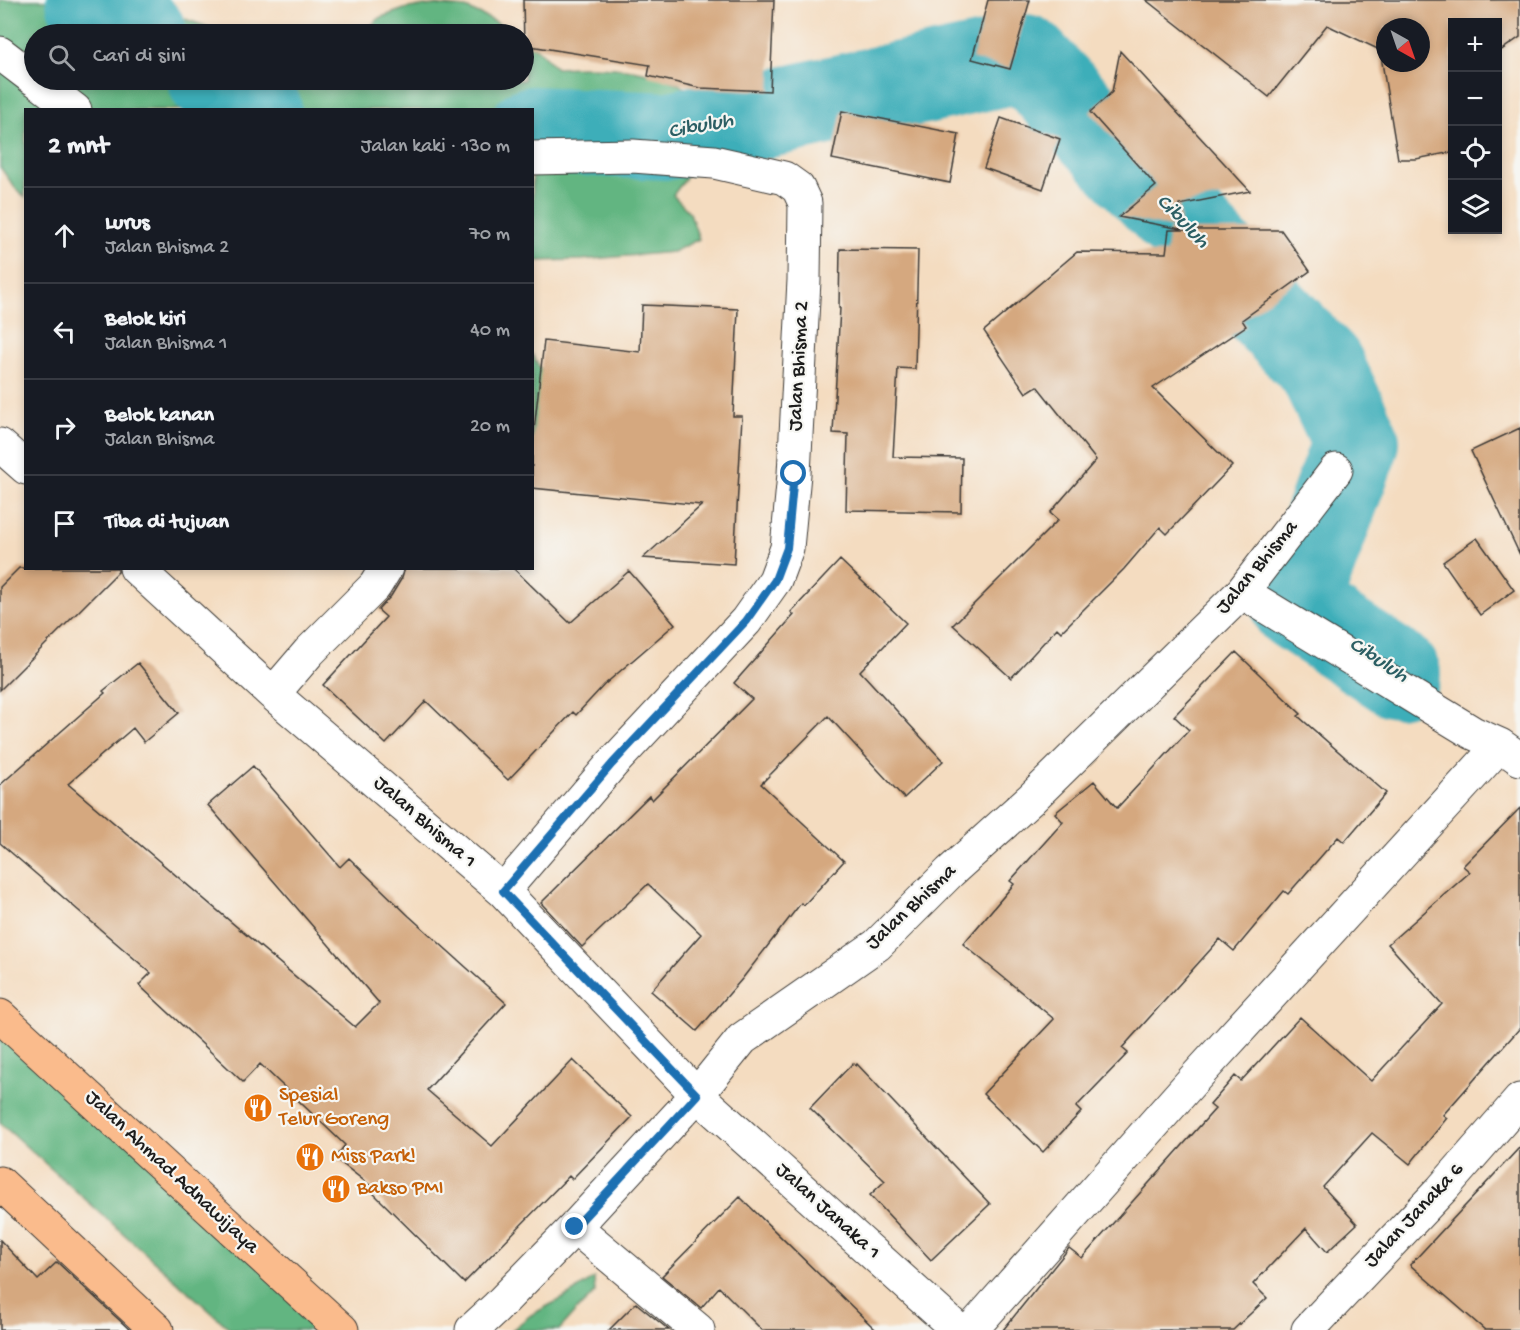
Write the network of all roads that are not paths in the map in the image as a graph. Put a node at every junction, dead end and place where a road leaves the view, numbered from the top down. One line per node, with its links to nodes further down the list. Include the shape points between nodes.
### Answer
1 (0, 53): 2 (street)
2 (24, 71)
3 (49, 90): 4 (street)
4 (72, 108)
5 (534, 158): 14 (street, Jalan Bhisma 2, via 633,156 714,162 784,178 798,188 806,203 804,280 787,548 775,580 746,621 612,764)
6 (0, 445): 7 (street)
7 (24, 466)
8 (1336, 470): 11 (street, Jalan Bhisma)
9 (138, 570): 12 (street, Jalan Bhisma 1)
10 (385, 570): 12 (street, via 375,586)
11 (1242, 592): 13 (street); 16 (street, Jalan Bhisma, via 877,945 742,1039)
12 (273, 694): 14 (street, Jalan Bhisma 1)
13 (1510, 752): 25 (street, via 1202,1071)
14 (503, 891): 16 (street, Jalan Bhisma 1)
15 (0, 1016): 21 (main road, Jalan Ahmad Adnawijaya)
16 (697, 1095): 19 (street, Jalan Bhisma); 24 (street, Jalan Janaka 1)
17 (1520, 1100): 26 (street, Jalan Janaka 6)
18 (0, 1183): 20 (main road)
19 (575, 1227): 22 (street, Jalan Bhisma); 23 (street)
20 (157, 1330)
21 (342, 1330)
22 (472, 1330)
23 (698, 1330)
24 (958, 1330)
25 (971, 1330)
26 (1308, 1330)

